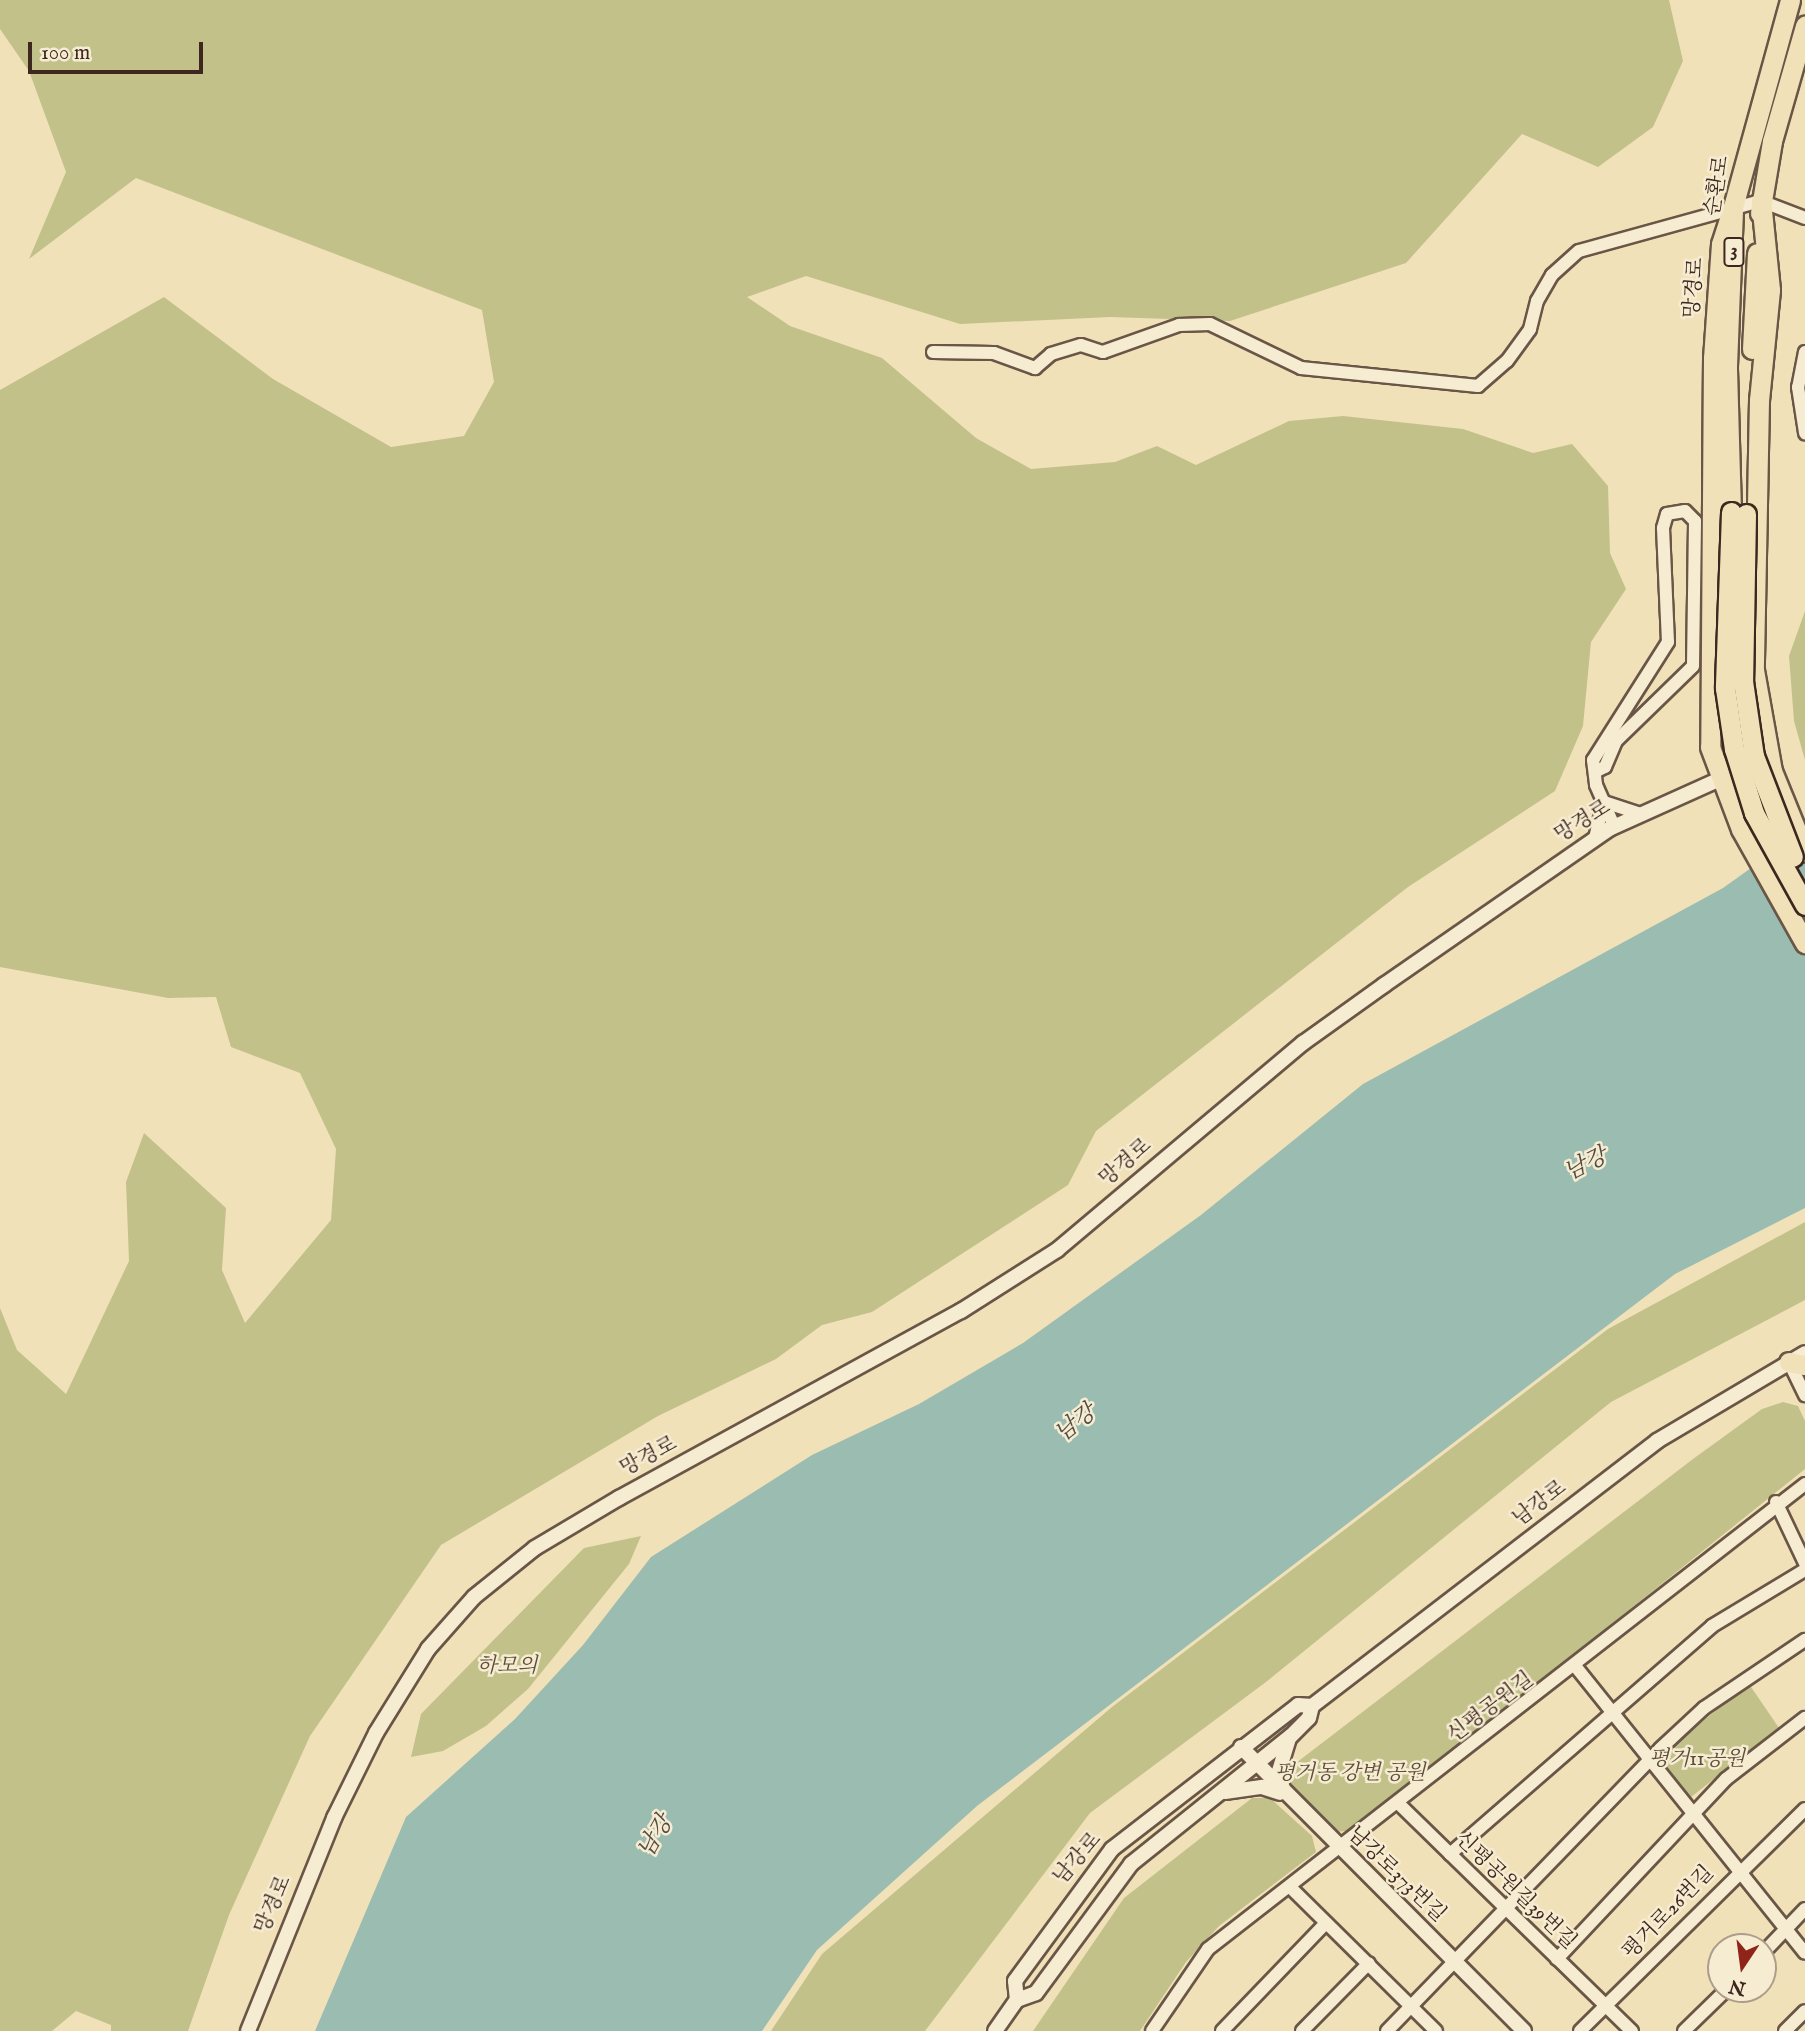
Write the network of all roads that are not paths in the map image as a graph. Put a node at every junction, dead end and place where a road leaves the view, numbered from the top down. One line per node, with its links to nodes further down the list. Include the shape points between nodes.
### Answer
1 (1790, 0): 4 (main road, 순환로 / 3)
2 (1805, 26): 3 (main road, 3)
3 (1761, 201): 4 (street); 5 (street); 9 (main road, 3); 10 (main road, via 1770,290 1759,400 1754,670)
4 (1733, 208): 6 (street, via 1578,251 1552,275 1536,301 1530,329 1507,361 1478,386 1301,368 1210,324 1179,325 1103,352 1081,345 1051,354 1035,368 994,353); 9 (main road, 순환로 / 3, via 1727,366); 12 (main road, 망경로, via 1721,244 1713,358 1708,707)
5 (1805, 218)
6 (933, 352)
7 (1805, 352): 8 (street, via 1798,387)
8 (1805, 433)
9 (1738, 513): 18 (main road, 3, bridge, via 1743,681 1754,757 1778,826); 19 (main road, 3, bridge, via 1725,688 1734,748 1754,813)
10 (1772, 771): 12 (main road); 17 (main road)
11 (1595, 772): 11 (street, via 1605,767 1616,741 1693,666 1695,521 1685,511 1667,514 1663,528 1668,642 1593,760); 13 (street)
12 (1718, 780): 14 (street, 망경로); 20 (main road)
13 (1604, 802): 14 (street); 15 (street); 16 (street)
14 (1642, 814): 15 (street, 망경로)
15 (1614, 826): 16 (street, 망경로)
16 (1595, 838): 60 (street, 망경로, via 1303,1043 1057,1250 961,1311 865,1360 535,1548 474,1597 429,1649 376,1733 334,1818)
17 (1805, 852)
18 (1805, 879)
19 (1805, 905)
20 (1805, 943)
21 (1800, 1360): 22 (street); 29 (street, 남강로, via 1657,1441)
22 (1805, 1395)
23 (1805, 1484): 24 (street, 신평공원길)
24 (1776, 1502): 25 (street); 28 (street, 신평공원길)
25 (1805, 1563)
26 (1805, 1570): 30 (street, via 1712,1626)
27 (1805, 1640): 34 (street, via 1704,1708)
28 (1576, 1667): 30 (street); 38 (street, 신평공원길)
29 (1312, 1706): 32 (street, 남강로, via 1309,1718); 33 (street, 남강로, via 1298,1705)
30 (1614, 1715): 34 (street); 42 (street)
31 (1805, 1718): 40 (street, via 1726,1779)
32 (1291, 1736): 35 (street, 남강로); 37 (street, via 1279,1771)
33 (1241, 1747): 35 (street, 남강로373번길); 54 (street, 남강로, via 1112,1849 1071,1898 1015,1981)
34 (1649, 1759): 40 (street); 45 (street)
35 (1255, 1765): 36 (street, 남강로); 37 (street, 남강로373번길)
36 (1222, 1792): 37 (street, via 1262,1787); 54 (street, 남강로, via 1131,1864 1035,1993)
37 (1285, 1795): 41 (street, 남강로373번길)
38 (1398, 1803): 41 (street, 신평공원길); 42 (street, 신평공원길39번길)
39 (1805, 1809): 43 (street)
40 (1692, 1813): 43 (street); 51 (street)
41 (1339, 1850): 44 (street, 신평공원길); 52 (street, 남강로373번길)
42 (1450, 1854): 45 (street, 신평공원길39번길)
43 (1737, 1872): 48 (street, 평거로26번길); 57 (street, 평거로26번길)
44 (1290, 1887): 47 (street); 59 (street, 신평공원길, via 1208,1949)
45 (1506, 1909): 51 (street, 신평공원길39번길); 52 (street)
46 (1805, 1909): 48 (street)
47 (1326, 1923): 53 (street); 62 (street)
48 (1786, 1930): 49 (street); 50 (street, 평거로26번길)
49 (1777, 1939)
50 (1805, 1953)
51 (1557, 1959): 57 (street, 신평공원길39번길)
52 (1454, 1962): 56 (street); 66 (street, 남강로373번길)
53 (1369, 1963): 56 (street); 63 (street)
54 (1017, 2000): 61 (street, 남강로)
55 (1713, 2003): 69 (street)
56 (1411, 2006): 64 (street); 65 (street)
57 (1605, 2006): 67 (street, 평거로26번길); 68 (street, 신평공원길39번길)
58 (1805, 2011): 70 (street)
59 (1159, 2028)
60 (248, 2031)
61 (995, 2031)
62 (1222, 2031)
63 (1302, 2031)
64 (1387, 2031)
65 (1436, 2031)
66 (1524, 2031)
67 (1580, 2031)
68 (1632, 2031)
69 (1684, 2031)
70 (1785, 2031)

